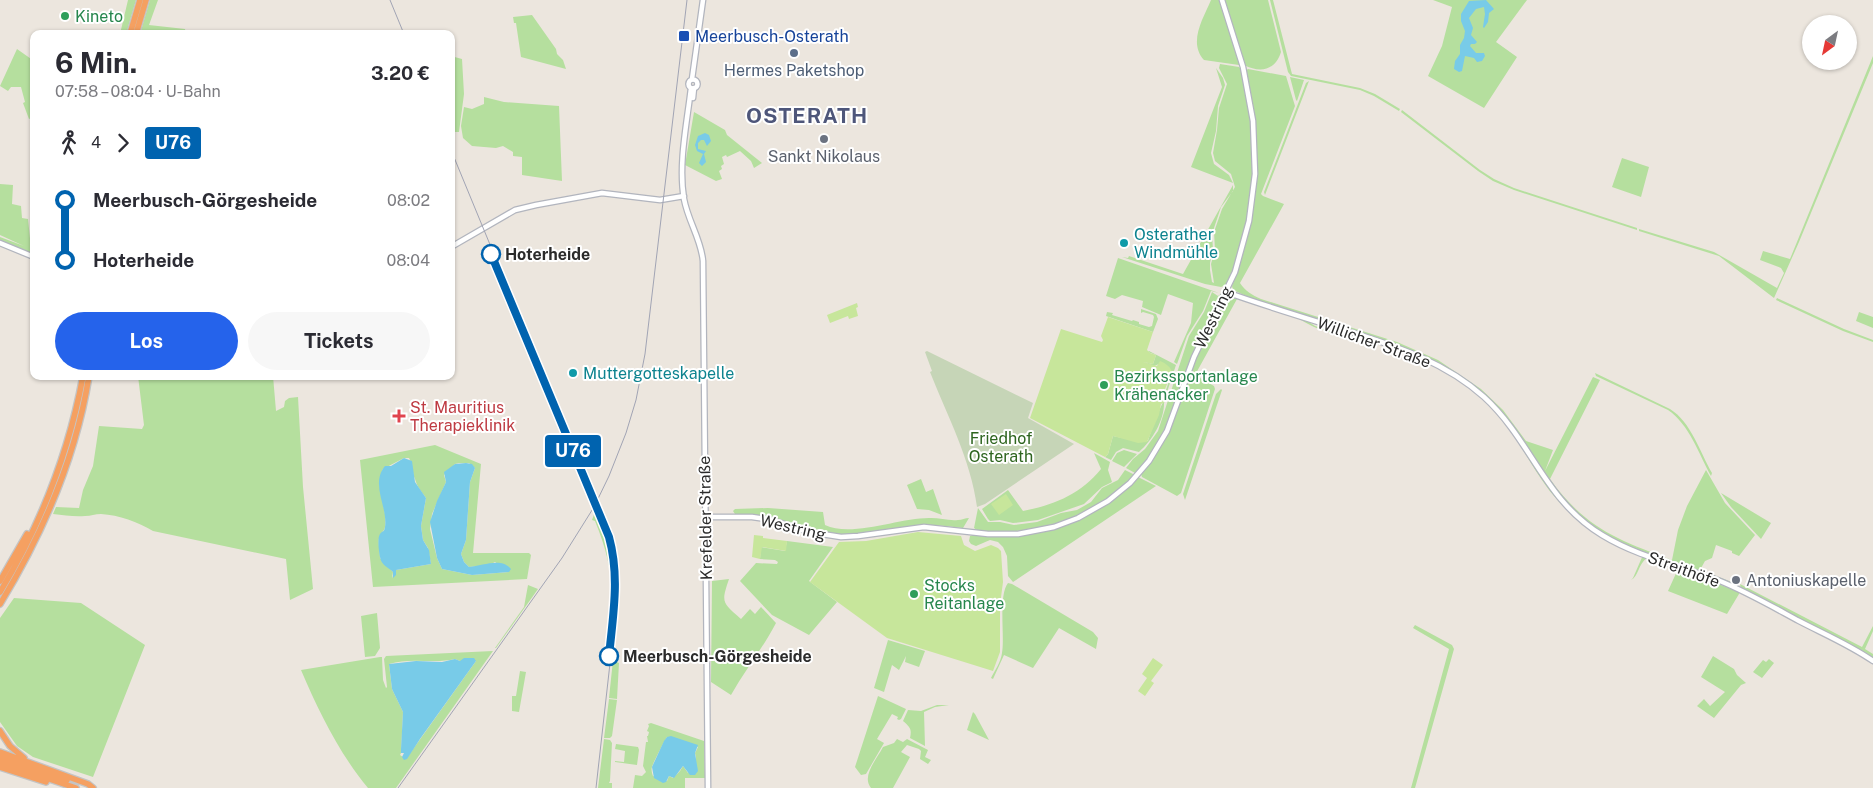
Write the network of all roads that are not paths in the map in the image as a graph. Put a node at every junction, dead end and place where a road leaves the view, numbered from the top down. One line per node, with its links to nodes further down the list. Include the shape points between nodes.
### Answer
1 (140, 0): 5 (highway)
2 (146, 0): 6 (highway)
3 (702, 0): 7 (main road, via 693,80 697,85 693,88)
4 (1222, 0): 13 (main road, Westring, via 1246,80 1255,149 1250,220)
5 (131, 30)
6 (137, 30)
7 (682, 178): 8 (main road, Krefelder Straße); 9 (main road, via 680,191)
8 (684, 196): 9 (main road); 19 (main road, Krefelder Straße, via 703,262)
9 (673, 198): 11 (main road, via 660,200 602,193 549,202 515,210)
10 (0, 243): 12 (main road)
11 (455, 246)
12 (30, 255)
13 (1226, 292): 16 (main road, Willicher Straße, via 1430,360 1482,396 1514,429); 18 (main road, Westring, via 1194,356 1171,423 1157,450 1123,489 1102,506 1078,518 1041,531 1007,535 924,527 841,537 809,532 772,520)
14 (82, 380): 17 (highway, via 66,443)
15 (88, 380): 23 (highway, via 75,436 58,486 32,547)
16 (1524, 445): 24 (main road, Streithöfe, via 1558,497 1578,518 1603,536 1736,589)
17 (39, 516): 21 (highway); 22 (highway)
18 (717, 516): 19 (main road, Westring); 20 (main road, via 710,523)
19 (706, 517): 20 (main road, Krefelder Straße)
20 (706, 535): 34 (main road, Krefelder Straße)
21 (0, 581)
22 (0, 592)
23 (0, 604)
24 (1873, 661)
25 (0, 732): 29 (highway, via 15,751)
26 (0, 752): 29 (highway)
27 (0, 757): 33 (highway)
28 (0, 762): 32 (highway)
29 (37, 765): 33 (highway, via 88,784)
30 (0, 769): 31 (highway)
31 (68, 788)
32 (76, 788)
33 (91, 788)
34 (708, 788)

